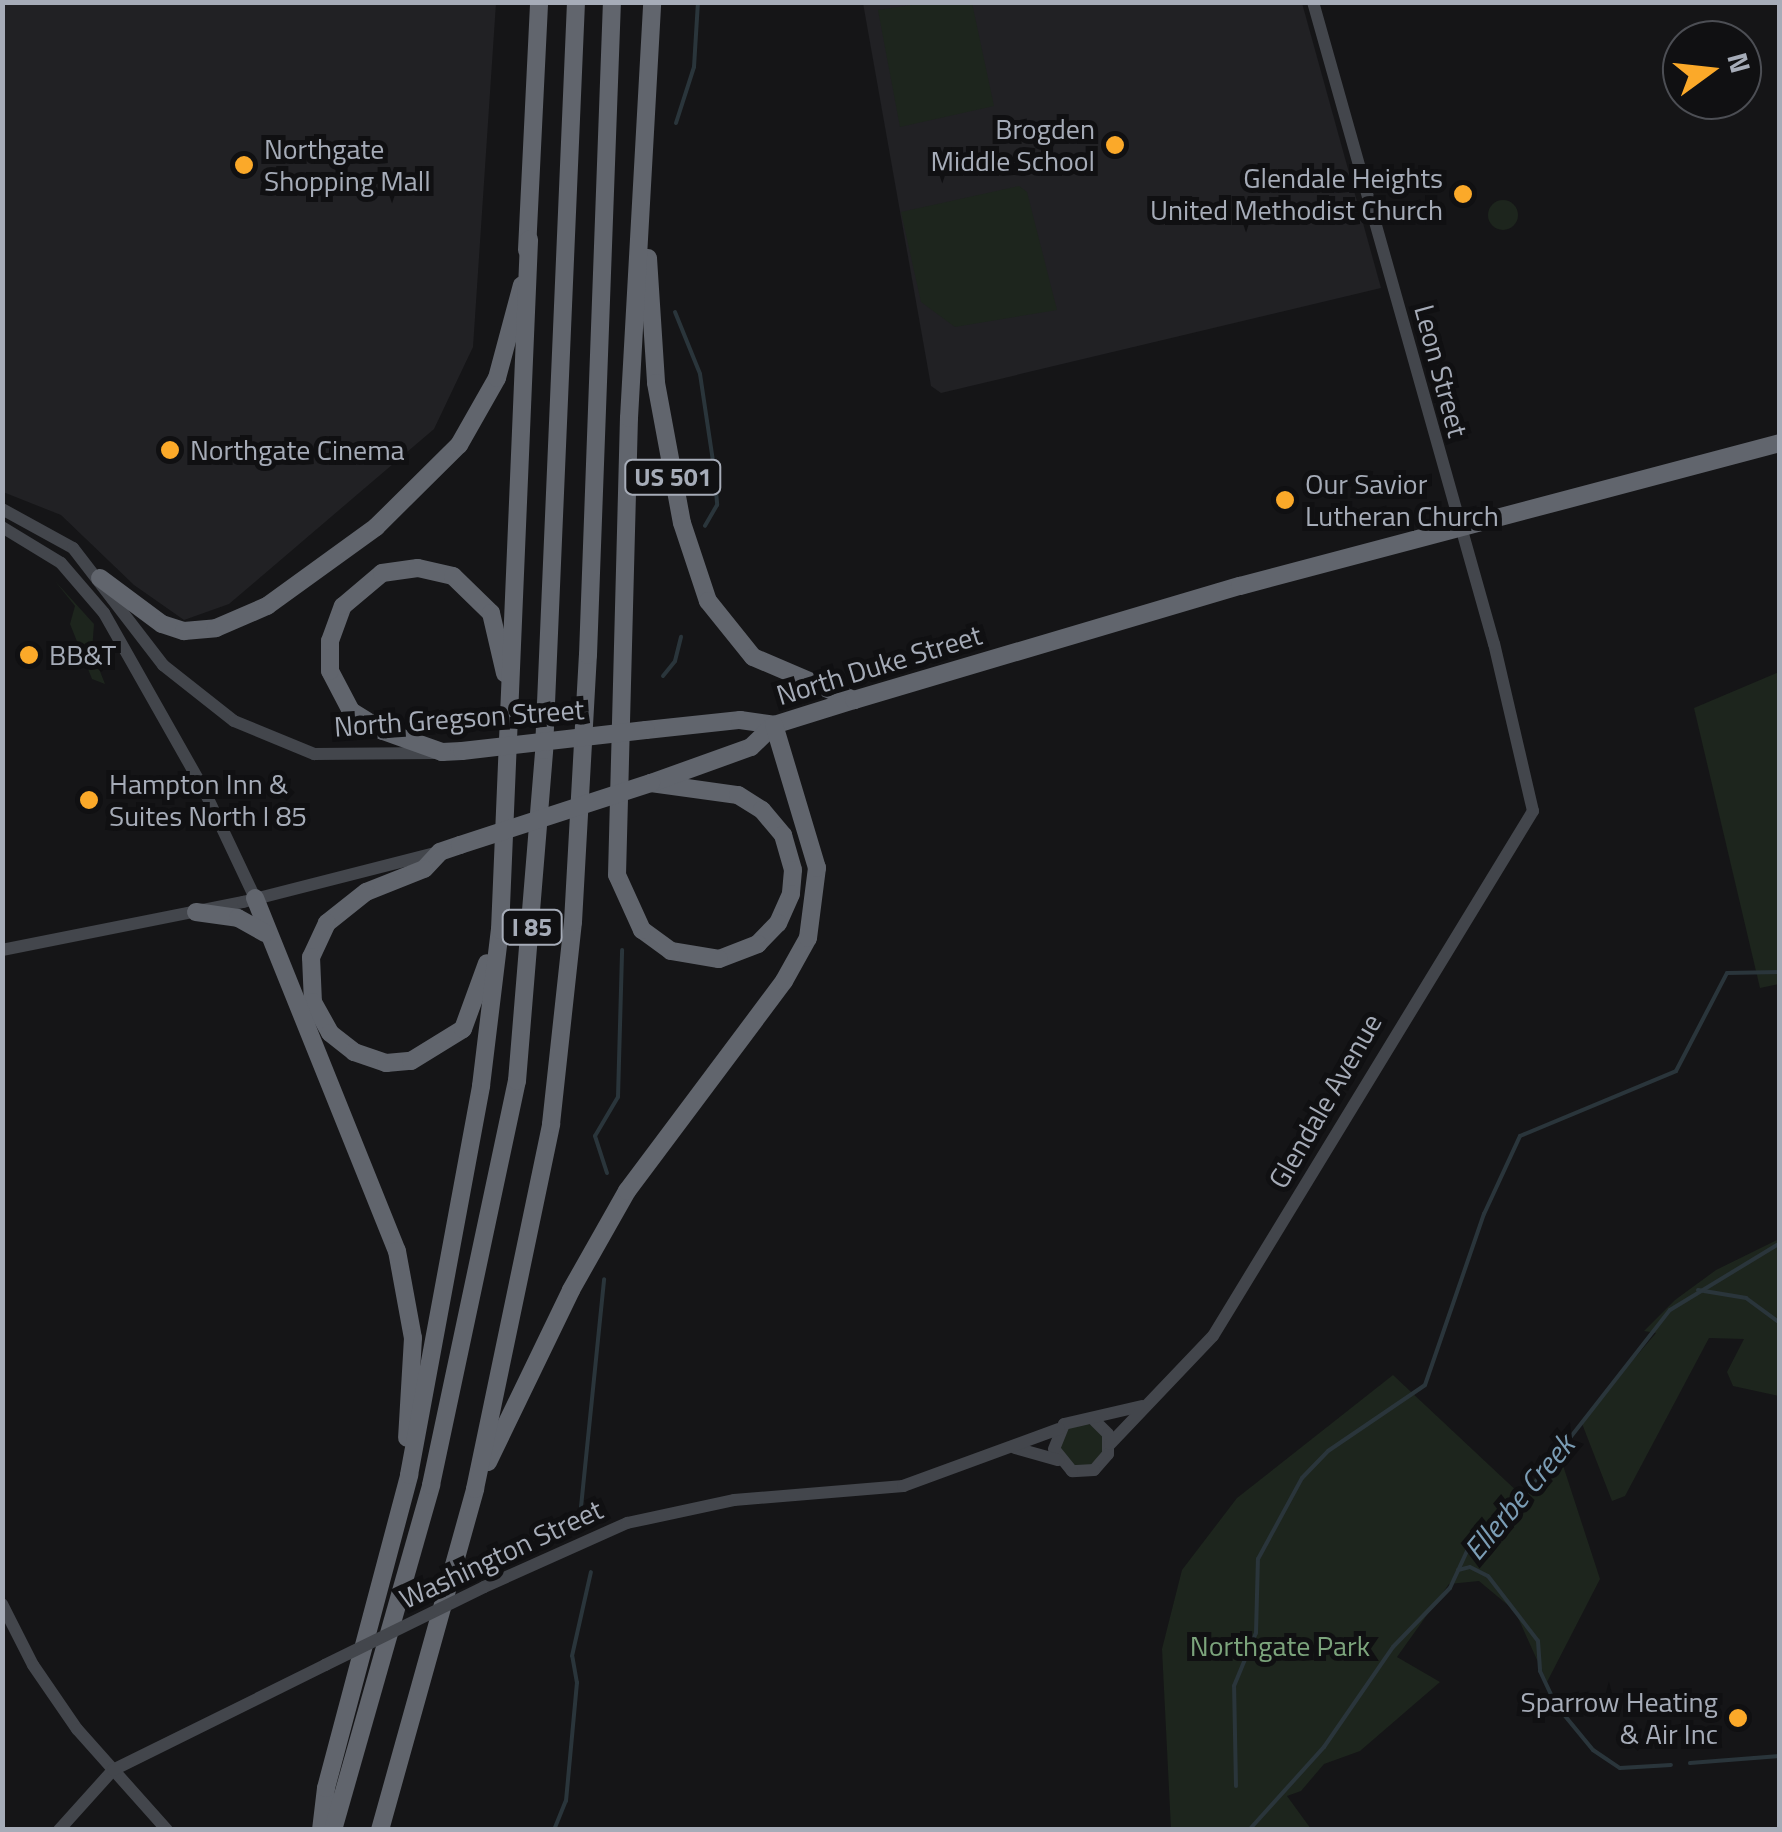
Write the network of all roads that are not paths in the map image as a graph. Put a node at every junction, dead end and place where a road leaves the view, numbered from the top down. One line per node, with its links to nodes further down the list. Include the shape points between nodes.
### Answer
1 (539, 2): 7 (highway)
2 (576, 2): 38 (highway, I 85, via 544,750 518,1080 431,1485)
3 (612, 2): 31 (highway, I 85, via 573,922 551,1124)
4 (652, 2): 6 (highway, US 501)
5 (1312, 2): 11 (street, Leon Street)
6 (644, 167): 14 (highway, US 501, via 656,383 682,522 708,601 752,657); 17 (highway, via 629,418 617,875 642,930 671,951 719,959 758,944 778,923 791,894 793,870 783,834 738,795)
7 (529, 240): 12 (highway, via 506,355 483,408 437,472 376,527 267,606 200,632 162,624); 13 (highway)
8 (1780, 443): 11 (highway, North Duke Street)
9 (2, 509): 12 (street, North Gregson Street, via 73,548)
10 (2, 528): 21 (street, via 61,563 104,613 204,790)
11 (1459, 530): 14 (highway, North Duke Street, via 1240,586); 18 (street, Leon Street, via 1528,770)
12 (100, 578): 16 (street, North Gregson Street, via 163,665 199,698 251,730 314,754)
13 (511, 693): 16 (highway, via 492,613 453,576 399,568 354,592 330,641 330,671 341,698 365,722); 20 (highway)
14 (854, 700): 15 (highway, North Duke Street)
15 (774, 725): 16 (highway, North Gregson Street, bridge, via 740,720); 17 (highway, North Duke Street, via 751,748); 31 (highway, via 817,868 808,938 784,981 648,1159 596,1243)
16 (442, 752)
17 (650, 783): 19 (highway, North Duke Street, bridge)
18 (1533, 811): 25 (street, Glendale Avenue, via 1213,1336)
19 (440, 852): 20 (highway, via 424,869 342,908 314,948 310,984 320,1019 354,1052 399,1063 423,1058 456,1037 479,994); 21 (street, North Duke Street)
20 (500, 883): 32 (highway, via 497,964 465,1198)
21 (255, 898): 22 (street, North Duke Street); 23 (highway)
22 (196, 912): 23 (highway, via 238,918); 24 (street, North Duke Street)
23 (266, 934): 32 (highway, via 386,1217 402,1274 412,1353)
24 (2, 950)
25 (1145, 1405): 26 (street, Glendale Avenue); 28 (street, Glendale Avenue)
26 (1093, 1420): 27 (street, via 1077,1418); 28 (street)
27 (1059, 1429): 29 (street, Washington Street); 30 (street)
28 (1110, 1444): 30 (street, via 1105,1461 1090,1472 1072,1471)
29 (1012, 1448): 30 (street); 34 (street, Washington Street, bridge, via 874,1492 734,1500 596,1534)
30 (1058, 1460)
31 (475, 1489): 39 (highway, I 85)
32 (401, 1490): 37 (highway)
33 (2, 1604): 34 (street, via 49,1690)
34 (113, 1770): 35 (street, Washington Street); 36 (street)
35 (59, 1830)
36 (167, 1830)
37 (321, 1830)
38 (333, 1830)
39 (380, 1830)

